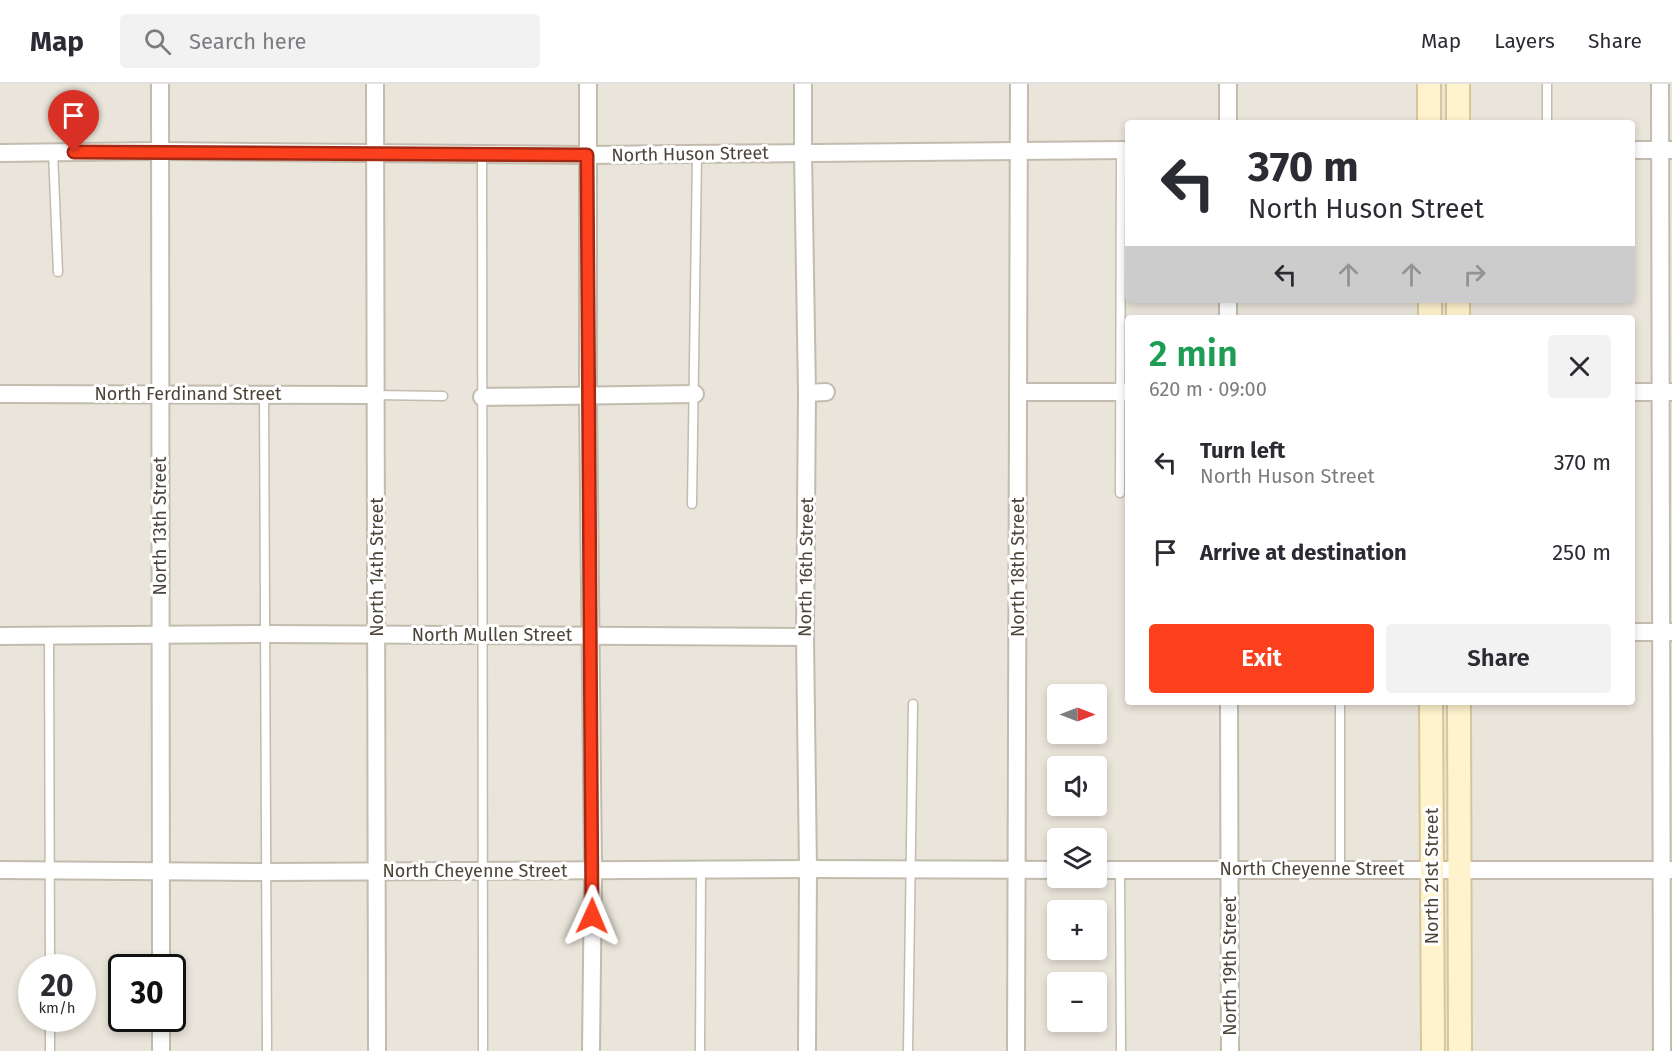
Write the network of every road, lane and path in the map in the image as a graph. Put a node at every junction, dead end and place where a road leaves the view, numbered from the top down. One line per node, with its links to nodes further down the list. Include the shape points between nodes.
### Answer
1 (160, 84): 19 (street, North 13th Street)
2 (375, 84): 22 (street, North 14th Street)
3 (588, 84): 26 (street)
4 (803, 84): 24 (street, North 16th Street)
5 (1019, 84): 15 (street, North 18th Street)
6 (1228, 84): 11 (street)
7 (1429, 84): 12 (main road)
8 (1458, 84): 13 (main road)
9 (1547, 84): 14 (lane)
10 (1660, 84): 18 (street)
11 (1228, 120)
12 (1429, 120)
13 (1458, 120)
14 (1547, 120)
15 (1019, 150): 16 (street, North Huson Street); 24 (street, North Huson Street); 29 (street, North 18th Street)
16 (1124, 150): 30 (lane)
17 (1635, 150): 18 (street)
18 (1666, 150): 32 (street)
19 (160, 151): 20 (street, North Huson Street); 22 (street, North Huson Street); 35 (street, North 13th Street)
20 (53, 152): 21 (street, North Huson Street); 27 (lane)
21 (0, 153)
22 (375, 153): 25 (street, North Huson Street); 38 (street, North 14th Street)
23 (697, 153): 24 (street, North Huson Street); 26 (street, North Huson Street); 37 (lane)
24 (803, 153): 33 (street, North 16th Street)
25 (482, 154): 26 (street, North Huson Street); 41 (lane)
26 (587, 155): 40 (street)
27 (58, 273)
28 (826, 392): 33 (street)
29 (1018, 392): 30 (street); 70 (street, North 18th Street)
30 (1124, 392): 42 (lane)
31 (1635, 392): 32 (street)
32 (1666, 392): 45 (street)
33 (807, 393): 53 (street, North 16th Street)
34 (0, 394): 35 (street, North Ferdinand Street)
35 (160, 394): 36 (street, North Ferdinand Street); 46 (street, North 13th Street)
36 (264, 394): 38 (street, North Ferdinand Street); 47 (lane)
37 (695, 394): 40 (street); 43 (lane)
38 (375, 395): 39 (lane); 48 (street, North 14th Street)
39 (442, 396)
40 (588, 396): 41 (street); 51 (street)
41 (482, 397): 50 (lane)
42 (1120, 493)
43 (692, 504)
44 (1635, 632): 45 (street)
45 (1667, 632): 75 (street)
46 (160, 634): 47 (street, North Mullen Street); 49 (street, North Mullen Street); 66 (street, North 13th Street)
47 (265, 634): 48 (street, North Mullen Street); 77 (lane)
48 (377, 634): 50 (street, North Mullen Street); 67 (street, North 14th Street)
49 (49, 635): 52 (street, North Mullen Street); 65 (lane)
50 (482, 635): 51 (street, North Mullen Street); 68 (lane)
51 (592, 635): 53 (street, North Mullen Street); 76 (street)
52 (0, 636)
53 (805, 637): 59 (street, North 16th Street)
54 (913, 704): 60 (lane)
55 (1229, 705): 74 (street, North 19th Street)
56 (1340, 705): 61 (lane)
57 (1431, 705): 62 (main road, North 21st Street)
58 (1459, 705): 63 (main road, North 21st Street)
59 (808, 869): 60 (street, North Cheyenne Street); 69 (street, North Cheyenne Street); 89 (street, North 16th Street)
60 (911, 869): 70 (street, North Cheyenne Street); 90 (lane)
61 (1340, 869): 62 (street, North Cheyenne Street); 74 (street, North Cheyenne Street)
62 (1432, 869): 63 (street, North Cheyenne Street); 94 (main road, North 21st Street)
63 (1460, 869): 75 (street, North Cheyenne Street); 95 (main road, North 21st Street)
64 (0, 870): 65 (street, North Cheyenne Street)
65 (50, 870): 66 (street, North Cheyenne Street); 78 (lane)
66 (161, 870): 77 (street, North Cheyenne Street); 79 (street, North 13th Street)
67 (377, 870): 68 (street, North Cheyenne Street); 77 (street, North Cheyenne Street); 85 (street, North 14th Street)
68 (483, 870): 76 (street, North Cheyenne Street); 86 (lane)
69 (701, 870): 76 (street, North Cheyenne Street); 88 (lane)
70 (1017, 870): 71 (street, North Cheyenne Street); 91 (street, North 18th Street)
71 (1047, 870)
72 (1107, 870): 73 (street, North Cheyenne Street)
73 (1120, 870): 74 (street, North Cheyenne Street); 92 (lane)
74 (1230, 870): 93 (street, North 19th Street)
75 (1667, 870): 96 (street)
76 (593, 871): 87 (street)
77 (266, 872): 84 (lane)
78 (50, 954)
79 (161, 954)
80 (50, 1032): 82 (lane)
81 (161, 1032): 83 (street)
82 (50, 1051)
83 (161, 1051)
84 (267, 1051)
85 (377, 1051)
86 (483, 1051)
87 (591, 1051)
88 (700, 1051)
89 (807, 1051)
90 (909, 1051)
91 (1016, 1051)
92 (1121, 1051)
93 (1230, 1051)
94 (1432, 1051)
95 (1460, 1051)
96 (1662, 1051)

